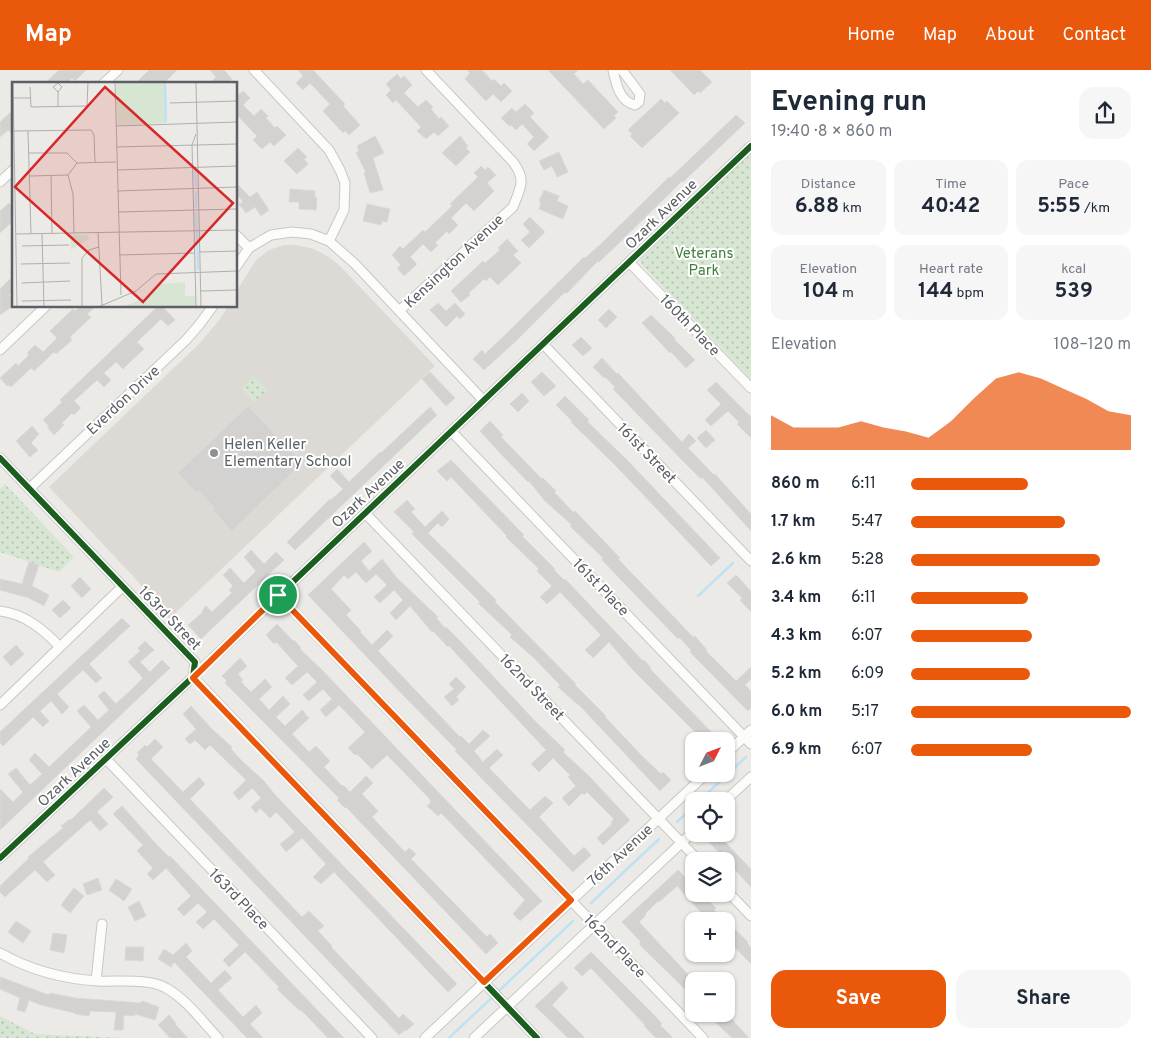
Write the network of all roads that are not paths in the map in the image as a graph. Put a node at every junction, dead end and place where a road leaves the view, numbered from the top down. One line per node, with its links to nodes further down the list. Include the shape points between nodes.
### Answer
1 (118, 70): 6 (street)
2 (254, 70): 11 (street, via 329,150 340,170 345,183 344,210)
3 (426, 70): 17 (street, Kensington Avenue, via 513,162 522,183 513,207)
4 (613, 70): 5 (street, via 623,98 628,104 635,105 640,94)
5 (622, 70)
6 (105, 82)
7 (751, 146): 13 (street, Ozark Avenue)
8 (12, 171): 9 (street)
9 (0, 182)
10 (238, 237): 12 (street)
11 (329, 241): 12 (street, via 311,234 292,232 271,235); 17 (street, via 352,260)
12 (249, 248): 14 (street)
13 (629, 262): 18 (street, Ozark Avenue); 20 (street, 160th Place)
14 (238, 264)
15 (44, 308): 19 (street)
16 (212, 308): 24 (street, Everdon Drive, via 186,340)
17 (399, 312): 21 (street)
18 (543, 344): 21 (street, Ozark Avenue); 26 (street, 161st Street)
19 (0, 350)
20 (751, 388)
21 (483, 400): 22 (street, Ozark Avenue)
22 (452, 431): 25 (street, Ozark Avenue); 33 (street, 161st Place)
23 (0, 458): 24 (street, 163rd Street)
24 (29, 489): 27 (street, 163rd Street)
25 (365, 513): 28 (street, Ozark Avenue); 39 (street, 162nd Street)
26 (751, 561)
27 (122, 587): 30 (street); 31 (street, 163rd Street, via 195,662)
28 (278, 595): 31 (street, Ozark Avenue); 45 (street, 162nd Place)
29 (0, 610): 30 (street, via 33,623)
30 (60, 647): 32 (street)
31 (193, 678): 35 (street, Ozark Avenue); 51 (street)
32 (0, 705)
33 (749, 737): 34 (street)
34 (735, 747)
35 (106, 759): 43 (street, Ozark Avenue); 54 (street, 163rd Place)
36 (751, 777): 38 (street)
37 (698, 782): 39 (street, 76th Avenue)
38 (735, 792)
39 (659, 819): 41 (street, 162nd Street); 45 (street, 76th Avenue)
40 (685, 839): 41 (street)
41 (681, 843): 42 (street, 162nd Street); 48 (street)
42 (690, 852)
43 (0, 858)
44 (735, 899): 46 (street)
45 (571, 900): 48 (street, 162nd Place); 51 (street, 76th Avenue)
46 (751, 916)
47 (102, 924): 50 (street)
48 (594, 925): 52 (street); 58 (street, 162nd Place)
49 (0, 953): 50 (street, via 18,963 61,976)
50 (96, 981): 53 (street, via 154,983 165,987 177,995)
51 (487, 985): 52 (street); 55 (street, 76th Avenue)
52 (504, 1004): 56 (street); 57 (street)
53 (218, 1038)
54 (372, 1038)
55 (425, 1038)
56 (474, 1038)
57 (537, 1038)
58 (703, 1038)

